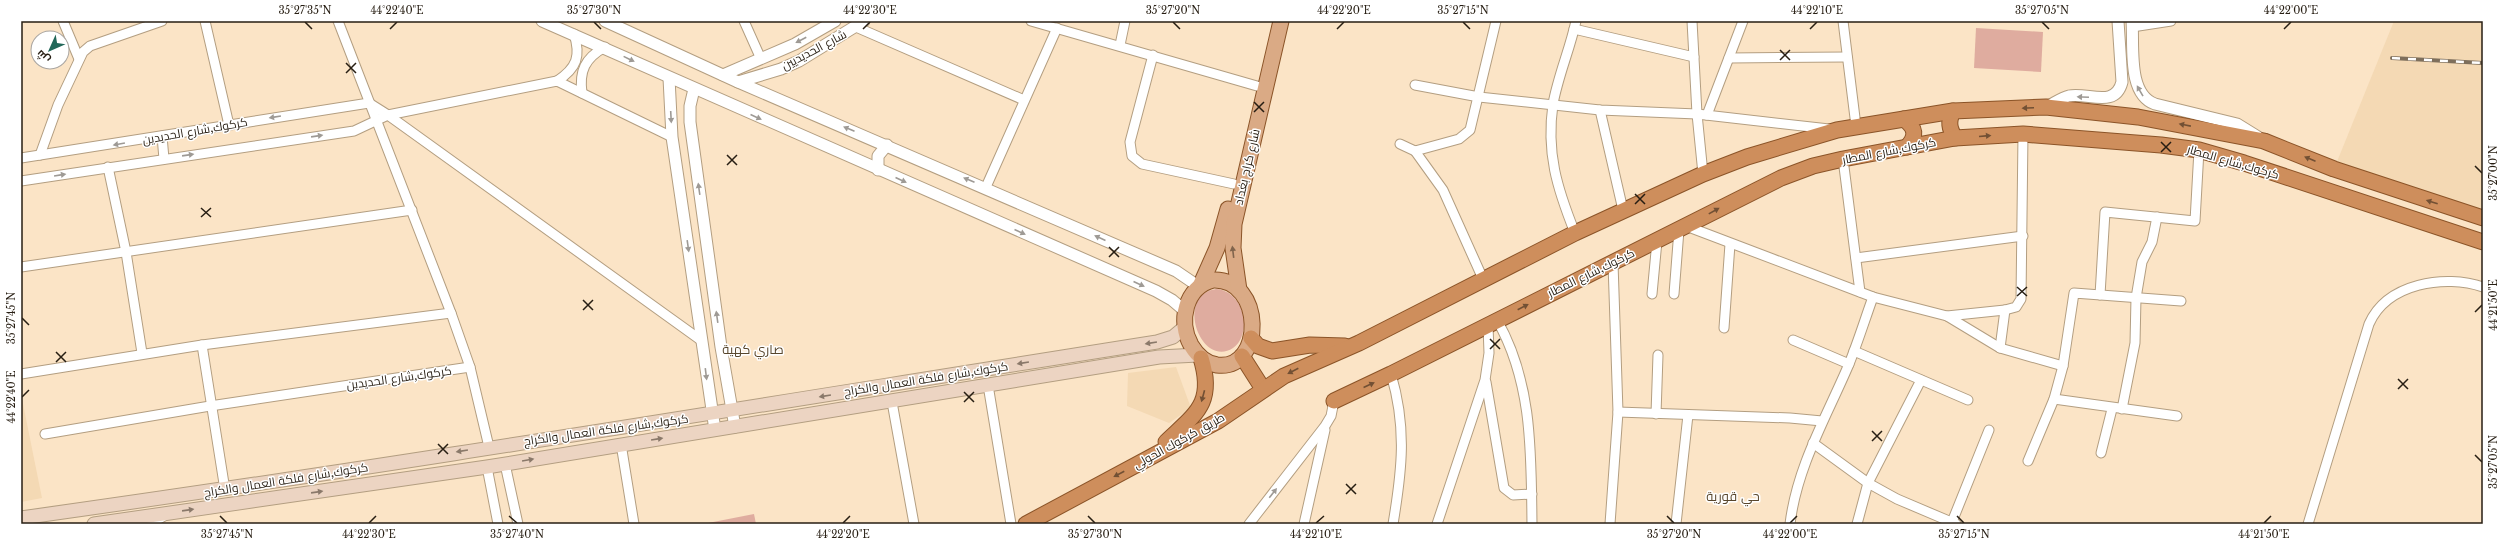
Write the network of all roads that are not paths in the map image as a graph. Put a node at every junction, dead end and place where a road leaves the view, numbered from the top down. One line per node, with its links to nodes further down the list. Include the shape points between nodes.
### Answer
1 (63, 21): 32 (street)
2 (162, 21): 32 (street, via 90,46)
3 (205, 21): 54 (street)
4 (338, 21): 44 (street)
5 (542, 21): 23 (street)
6 (604, 21): 34 (street)
7 (744, 21): 33 (street)
8 (835, 21): 33 (street, شارع الحديديين, one-way to 33, via 795,44)
9 (1031, 21): 22 (street)
10 (1124, 21): 24 (street)
11 (1271, 21): 39 (main road, شارع كراج بغداد)
12 (1281, 21): 96 (main road, شارع كراج بغداد, one-way to 12, via 1233,248 1234,224)
13 (1496, 21): 42 (street)
14 (1692, 21): 29 (street)
15 (1743, 21): 31 (street)
16 (1842, 21): 30 (street)
17 (2118, 21): 26 (street)
18 (2172, 21): 20 (street)
19 (860, 24): 37 (street, شارع الحديديين, via 821,49 787,66); 43 (street)
20 (2132, 24): 25 (street)
21 (1575, 25): 29 (street); 45 (street)
22 (1057, 28): 24 (street); 43 (street)
23 (574, 34): 27 (street); 36 (street, via 578,57 571,70)
24 (1120, 45): 28 (street)
25 (2133, 45): 26 (street); 61 (street, one-way to 25, via 2238,124 2147,100 2136,86)
26 (2120, 46): 46 (street, one-way to 46, via 2122,82 2120,90 2115,95 2108,98 2069,96)
27 (605, 47): 35 (street, one-way to 35); 41 (street, via 591,56 586,63 581,77)
28 (1152, 55): 39 (street); 75 (street, via 1130,142 1132,156 1142,164)
29 (1694, 57): 49 (street)
30 (1847, 57): 31 (street); 55 (street)
31 (1729, 58): 51 (street)
32 (79, 59): 67 (street, via 58,105)
33 (761, 59): 34 (street, شارع الحديديين)
34 (723, 74): 37 (street)
35 (669, 78): 40 (street); 59 (street, one-way to 59)
36 (557, 81): 41 (street); 50 (street, كركوك,شارع الحديدين)
37 (738, 82): 63 (street, one-way to 37)
38 (1416, 85): 42 (street)
39 (1257, 86): 75 (main road, شارع كراج بغداد)
40 (694, 90): 72 (street, one-way to 72); 139 (street, one-way to 40, via 690,122)
41 (582, 93): 59 (street)
42 (1479, 97): 45 (street); 66 (street, via 1472,127 1466,135)
43 (1024, 100): 76 (street)
44 (368, 103): 50 (street); 53 (street); 54 (street, كركوك,شارع الحديدين, one-way to 54)
45 (1553, 103): 47 (street); 84 (street, via 1550,141 1553,168)
46 (2046, 107): 48 (highway, كركوك,شارع المطار, one-way to 48); 61 (highway, كركوك,شارع المطار, one-way to 46, via 2159,120)
47 (1600, 110): 49 (street); 79 (street)
48 (1953, 111): 52 (highway, كركوك,شارع المطار); 60 (highway, via 1949,121 1950,130)
49 (1697, 114): 51 (street); 73 (street)
50 (388, 115): 53 (street, كركوك,شارع الحديدين); 113 (street)
51 (1707, 115): 56 (street)
52 (1904, 118): 55 (highway, كركوك,شارع المطار); 64 (highway, via 1913,125 1915,132 1913,140)
53 (376, 121): 69 (street, كركوك,شارع الحديدين, one-way to 53, via 354,131); 78 (street)
54 (229, 124): 58 (street, كركوك,شارع الحديدين)
55 (1856, 126): 56 (highway, كركوك,شارع المطار)
56 (1837, 130): 73 (highway, كركوك,شارع المطار, via 1754,154)
57 (2024, 134): 60 (highway, كركوك,شارع المطار, one-way to 57); 65 (highway, كركوك,شارع المطار); 85 (street)
58 (162, 136): 67 (street, كركوك,شارع الحديدين, one-way to 67); 69 (street)
59 (672, 137): 113 (street, one-way to 113)
60 (1955, 138): 64 (highway, كركوك,شارع المطار)
61 (2264, 140): 77 (highway, كركوك,شارع المطار, one-way to 61, via 2334,169)
62 (1400, 144): 66 (street)
63 (887, 145): 72 (street, via 878,156); 76 (street, one-way to 63)
64 (1906, 147): 70 (highway, كركوك,شارع المطار)
65 (2199, 150): 80 (street, via 2195,221); 83 (highway, كركوك,شارع المطار)
66 (1415, 151): 93 (street, via 1443,190)
67 (40, 155): 68 (street, كركوك,شارع الحديدين)
68 (21, 158)
69 (164, 159): 71 (street, كركوك,شارع الحديدين)
70 (1843, 159): 82 (highway, كركوك,شارع المطار, one-way to 70, via 1780,178); 90 (street)
71 (108, 167): 74 (street, كركوك,شارع الحديدين, one-way to 71); 89 (street)
72 (878, 170): 105 (street, one-way to 105, via 1160,293)
73 (1703, 174): 79 (highway, كركوك,شارع المطار)
74 (21, 181)
75 (1234, 184): 94 (main road, شارع كراج بغداد, via 1219,243)
76 (986, 187): 94 (street, one-way to 76, via 1176,271)
77 (2450, 208): 81 (highway, كركوك,شارع المطار); 83 (highway)
78 (412, 210): 89 (street); 106 (street)
79 (1623, 210): 84 (highway, كركوك,شارع المطار)
80 (2158, 217): 100 (street, via 2105,212); 102 (street, via 2152,242 2142,262)
81 (2483, 218)
82 (1683, 228): 86 (highway, كركوك,شارع المطار); 88 (street); 99 (street)
83 (2444, 230): 87 (highway, كركوك,شارع المطار)
84 (1575, 233): 93 (highway, كركوك,شارع المطار)
85 (2023, 236): 90 (street); 104 (street, via 2021,299 2016,307)
86 (1657, 241): 91 (highway, كركوك,شارع المطار); 98 (street)
87 (2483, 242)
88 (1730, 244): 97 (street); 110 (street)
89 (126, 252): 92 (street); 118 (street)
90 (1856, 258): 97 (street)
91 (1613, 263): 108 (highway, كركوك,شارع المطار, one-way to 91); 140 (street)
92 (21, 267)
93 (1483, 279): 115 (highway, كركوك,شارع المطار)
94 (1199, 285): 96 (main road, via 1213,280 1223,280); 105 (main road, via 1190,297)
95 (2483, 288): 182 (street, via 2453,282 2424,284 2394,296 2375,312)
96 (1239, 290): 111 (main road, via 1251,313)
97 (1860, 292): 101 (street)
98 (1652, 294)
99 (1674, 294)
100 (2100, 295): 102 (street); 124 (street, via 2074,293)
101 (1873, 297): 107 (street); 117 (street)
102 (2136, 298): 103 (street); 138 (street, via 2135,343)
103 (2181, 301)
104 (2005, 310): 107 (street); 116 (street)
105 (1186, 311): 109 (main road)
106 (450, 313): 114 (street); 125 (street)
107 (1947, 316): 116 (street)
108 (1492, 323): 127 (highway, كركوك,شارع المطار); 128 (street); 161 (street, via 1516,357 1524,384 1528,411)
109 (1185, 327): 121 (main road, via 1190,342); 139 (main road, كركوك,شارع فلكة العمال والكراج, one-way to 139, via 1173,337 1162,341)
110 (1724, 328)
111 (1251, 338): 115 (highway, via 1262,348 1272,351 1317,345); 122 (main road)
112 (1793, 340): 123 (street)
113 (702, 342): 141 (street, one-way to 141)
114 (202, 345): 118 (street); 136 (street)
115 (1352, 346): 119 (highway, كركوك,شارع المطار)
116 (2000, 348): 124 (street)
117 (1854, 351): 123 (street); 129 (street)
118 (142, 353): 126 (street)
119 (1329, 355): 131 (highway, طريق كركوك الحولي, one-way to 131, via 1295,370)
120 (1658, 355): 142 (street)
121 (1200, 356): 122 (main road, via 1215,365 1225,365); 130 (main road, كركوك,شارع فلكة العمال والكراج, via 1159,357); 155 (highway, one-way to 155, via 1206,379 1198,411 1192,420)
122 (1242, 356): 131 (highway)
123 (1849, 364): 145 (street)
124 (2064, 366): 132 (street)
125 (470, 367): 136 (street, كركوك,شارع الحديدين); 153 (street)
126 (21, 374)
127 (1391, 374): 134 (highway, كركوك,شارع المطار, one-way to 127); 175 (street, via 1400,407 1403,440)
128 (1485, 380): 161 (street, via 1504,488 1513,495); 176 (street)
129 (1921, 380): 133 (street); 159 (street)
130 (988, 385): 135 (main road, كركوك,شارع فلكة العمال والكراج); 171 (street)
131 (1263, 389): 155 (highway, طريق كركوك الحولي, via 1218,421)
132 (2054, 399): 137 (street); 156 (street)
133 (1968, 400)
134 (1334, 401): 146 (street)
135 (892, 402): 147 (main road, كركوك,شارع فلكة العمال والكراج); 170 (street)
136 (210, 406): 150 (street, كركوك,شارع الحديدين); 160 (street)
137 (2112, 409): 138 (street); 154 (street)
138 (2122, 409): 144 (street)
139 (731, 411): 141 (main road, كركوك,شارع فلكة العمال والكراج); 147 (street)
140 (1618, 412): 142 (street); 178 (street)
141 (712, 414): 148 (street); 153 (main road, كركوك,شارع فلكة العمال والكراج)
142 (1656, 414): 143 (street)
143 (1688, 415): 145 (street); 179 (street)
144 (2177, 416)
145 (1822, 421): 151 (street)
146 (1326, 426): 173 (street, one-way to 146); 174 (street)
147 (736, 427): 148 (main road, كركوك,شارع فلكة العمال والكراج)
148 (715, 430): 152 (main road, كركوك,شارع فلكة العمال والكراج, one-way to 148)
149 (1989, 430): 164 (street)
150 (45, 434)
151 (1813, 443): 159 (street); 180 (street, via 1798,487)
152 (621, 444): 157 (main road, كركوك,شارع فلكة العمال والكراج, one-way to 152); 169 (street)
153 (489, 447): 160 (main road, كركوك,شارع فلكة العمال والكراج, one-way to 160)
154 (2101, 453)
155 (1154, 456): 172 (highway, طريق كركوك الحولي, one-way to 172)
156 (2028, 461)
157 (505, 464): 158 (main road, كركوك,شارع فلكة العمال والكراج); 168 (street)
158 (487, 467): 162 (main road, كركوك,شارع فلكة العمال والكراج, one-way to 158); 167 (street)
159 (1868, 483): 164 (street, via 1897,499); 181 (street)
160 (225, 490): 163 (main road, كركوك,شارع فلكة العمال والكراج)
161 (1532, 494): 177 (street)
162 (170, 513): 165 (main road, كركوك,شارع فلكة العمال والكراج); 166 (street)
163 (21, 518)
164 (1954, 523)
165 (94, 524)
166 (150, 524)
167 (498, 524)
168 (518, 524)
169 (634, 524)
170 (914, 524)
171 (1011, 524)
172 (1026, 524)
173 (1249, 524)
174 (1304, 524)
175 (1393, 524)
176 (1437, 524)
177 (1532, 524)
178 (1610, 524)
179 (1676, 524)
180 (1790, 524)
181 (1857, 524)
182 (2308, 524)

